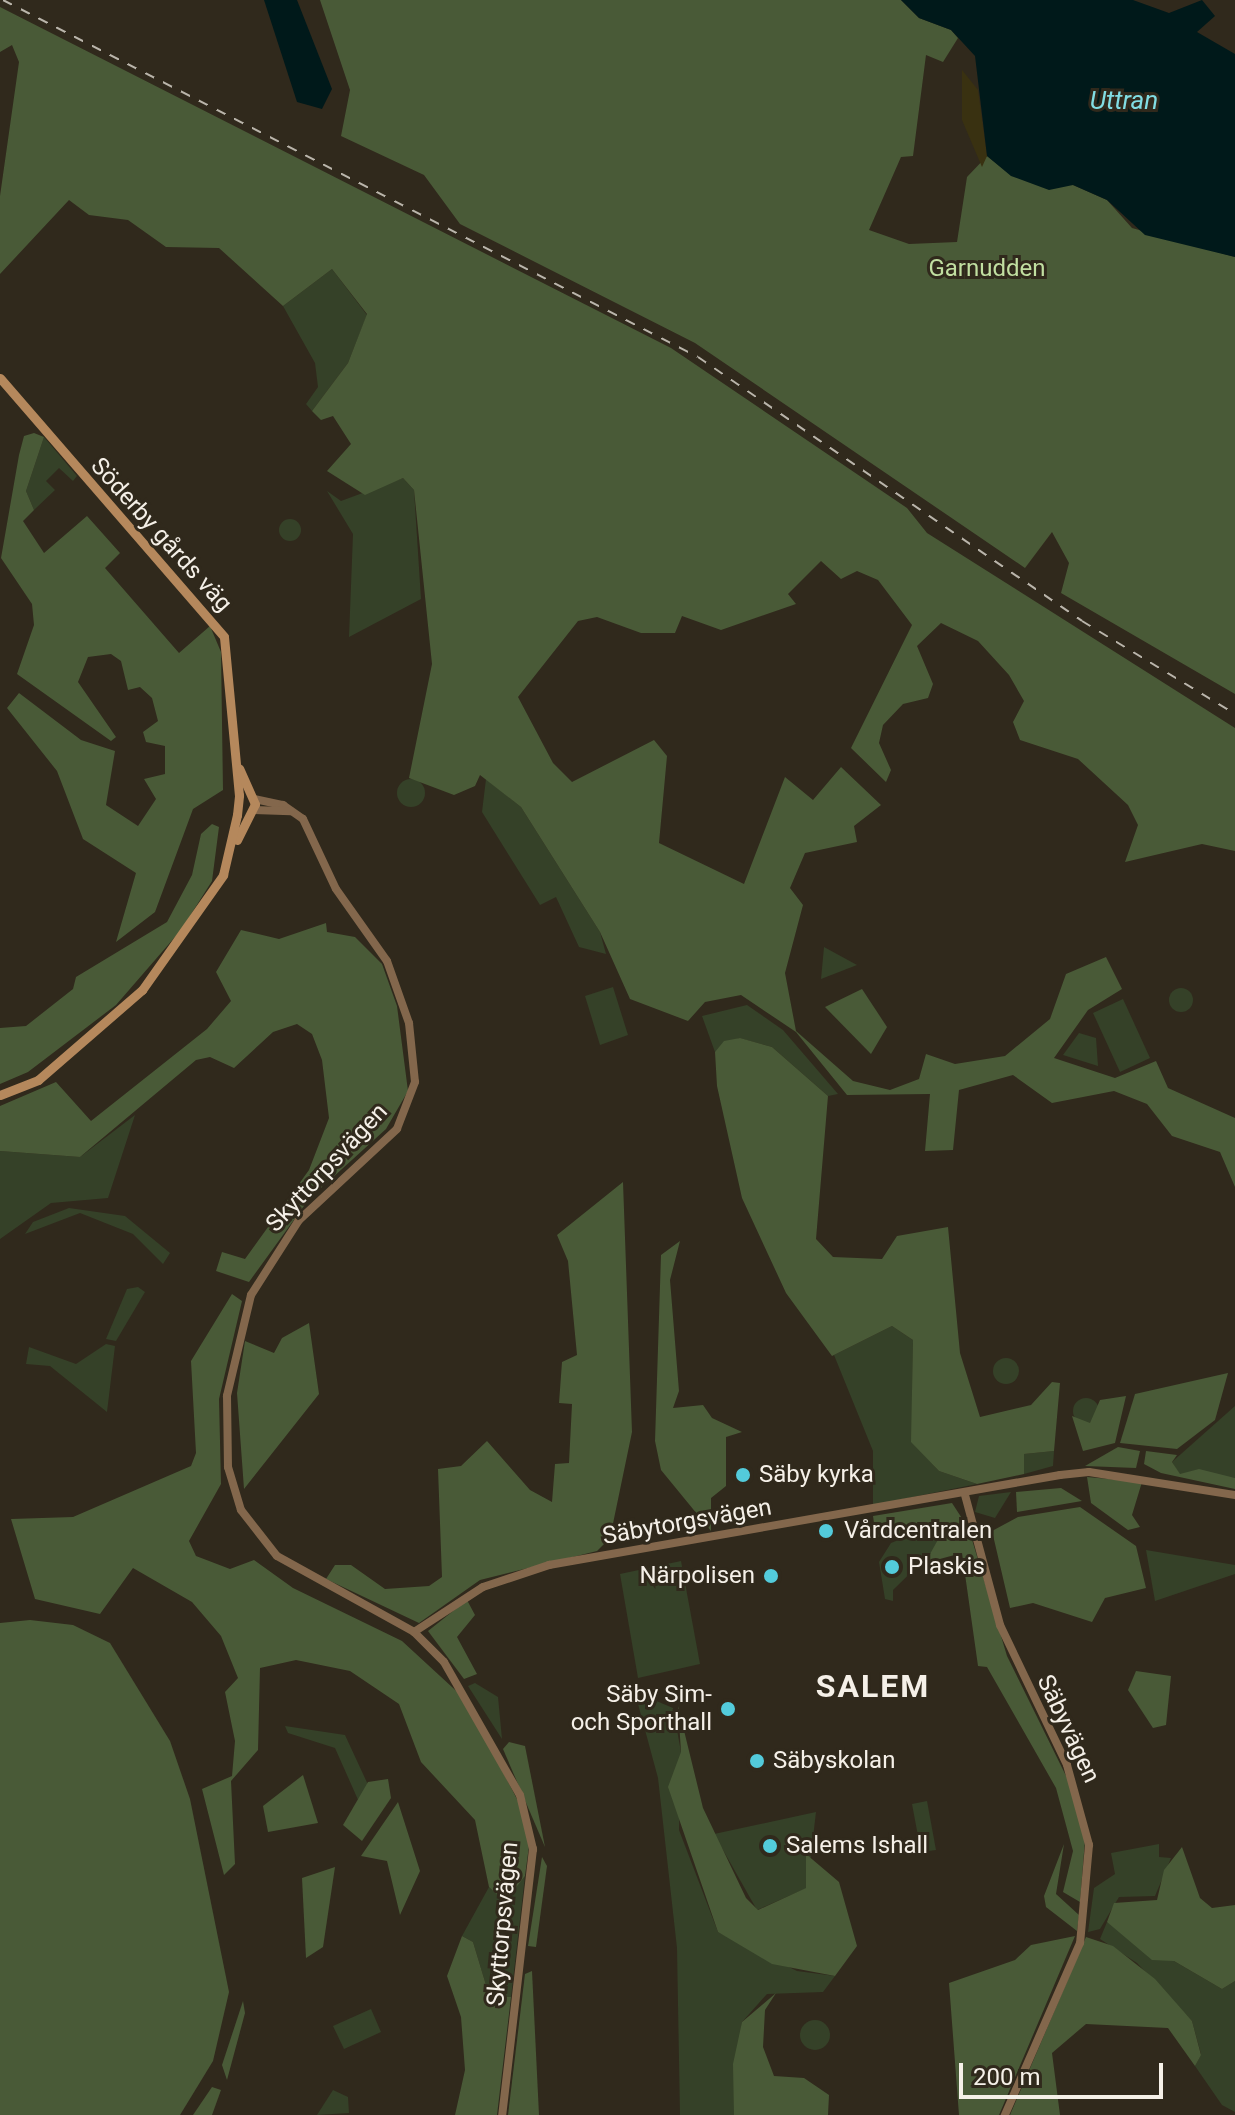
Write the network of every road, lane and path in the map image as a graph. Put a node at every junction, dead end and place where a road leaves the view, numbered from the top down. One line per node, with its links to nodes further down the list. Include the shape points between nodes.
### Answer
1 (0, 378): 2 (main road, Söderby gårds väg, via 217,625 232,666)
2 (231, 742): 3 (main road, Söderby gårds väg); 4 (main road, Söderby gårds väg)
3 (239, 795): 4 (main road); 5 (main road, Söderby gårds väg)
4 (252, 804): 5 (main road); 6 (main road); 10 (street, Skyttorpsvägen, via 295,812 336,889 397,982 415,1053 413,1097 386,1140 299,1220 256,1285 227,1396 228,1467 233,1491 258,1538 295,1571)
5 (237, 815): 6 (main road)
6 (229, 858): 7 (main road, via 197,920 142,990 38,1080)
7 (0, 1095)
8 (965, 1495): 9 (street, Säbytorgsvägen, via 1089,1472); 10 (street, Säbytorgsvägen, via 602,1556 498,1580); 12 (street, Säbyvägen, via 1009,1650 1076,1788 1089,1858 1080,1943)
9 (1235, 1495)
10 (414, 1632): 11 (street, Skyttorpsvägen, via 465,1690 531,1830)
11 (502, 2115)
12 (1005, 2115)

